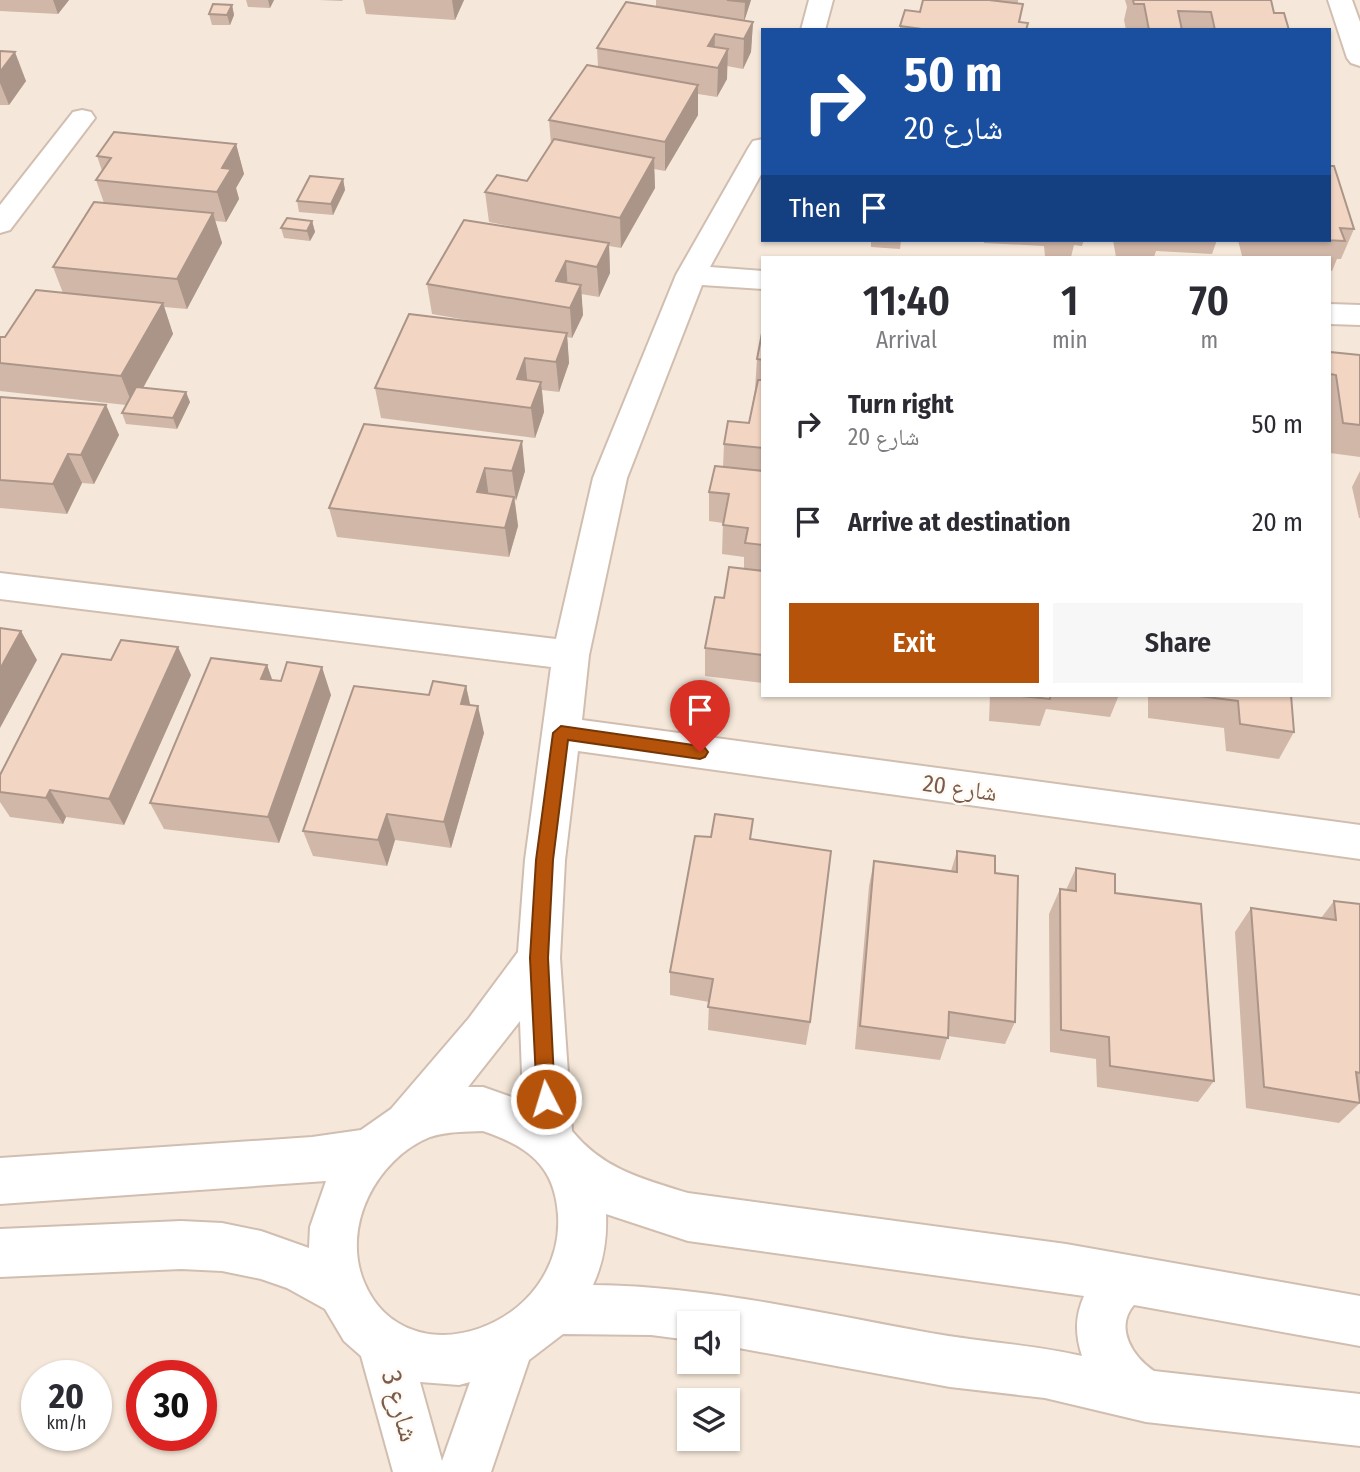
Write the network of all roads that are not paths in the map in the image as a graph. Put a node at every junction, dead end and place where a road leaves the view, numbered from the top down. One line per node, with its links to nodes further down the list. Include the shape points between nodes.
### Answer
1 (821, 0): 3 (street)
2 (1340, 0): 4 (street)
3 (814, 28)
4 (1360, 58)
5 (82, 118): 7 (street)
6 (761, 152): 8 (street)
7 (0, 224)
8 (691, 275): 9 (street); 13 (street, via 610,478)
9 (761, 280)
10 (1331, 314): 11 (street)
11 (1360, 315)
12 (0, 586): 13 (street)
13 (571, 655): 14 (street)
14 (561, 733): 15 (street, شارع 20); 16 (street, via 545,860)
15 (1360, 842)
16 (539, 958): 17 (street, via 485,1033); 18 (street, via 544,1077)
17 (398, 1130): 18 (street, via 446,1111 483,1110 519,1120); 19 (street, via 372,1151 313,1160); 22 (street, via 358,1168 339,1208 333,1250)
18 (558, 1152): 21 (street, via 624,1198 688,1217); 23 (street, via 577,1185 584,1235 568,1286)
19 (0, 1181)
20 (0, 1253): 22 (street, via 222,1247 299,1268)
21 (1126, 1279): 24 (street); 27 (street, via 1112,1288 1102,1309 1100,1333 1109,1358 1125,1380)
22 (342, 1292): 25 (street, via 358,1319)
23 (553, 1309): 26 (street); 27 (street, via 652,1310 699,1316 950,1362 1045,1373)
24 (1360, 1321)
25 (381, 1341): 26 (street, via 409,1355 442,1361 476,1357); 29 (street, شارع 3)
26 (508, 1346): 30 (street)
27 (1146, 1396): 28 (street)
28 (1360, 1420)
29 (419, 1472)
30 (465, 1472)

